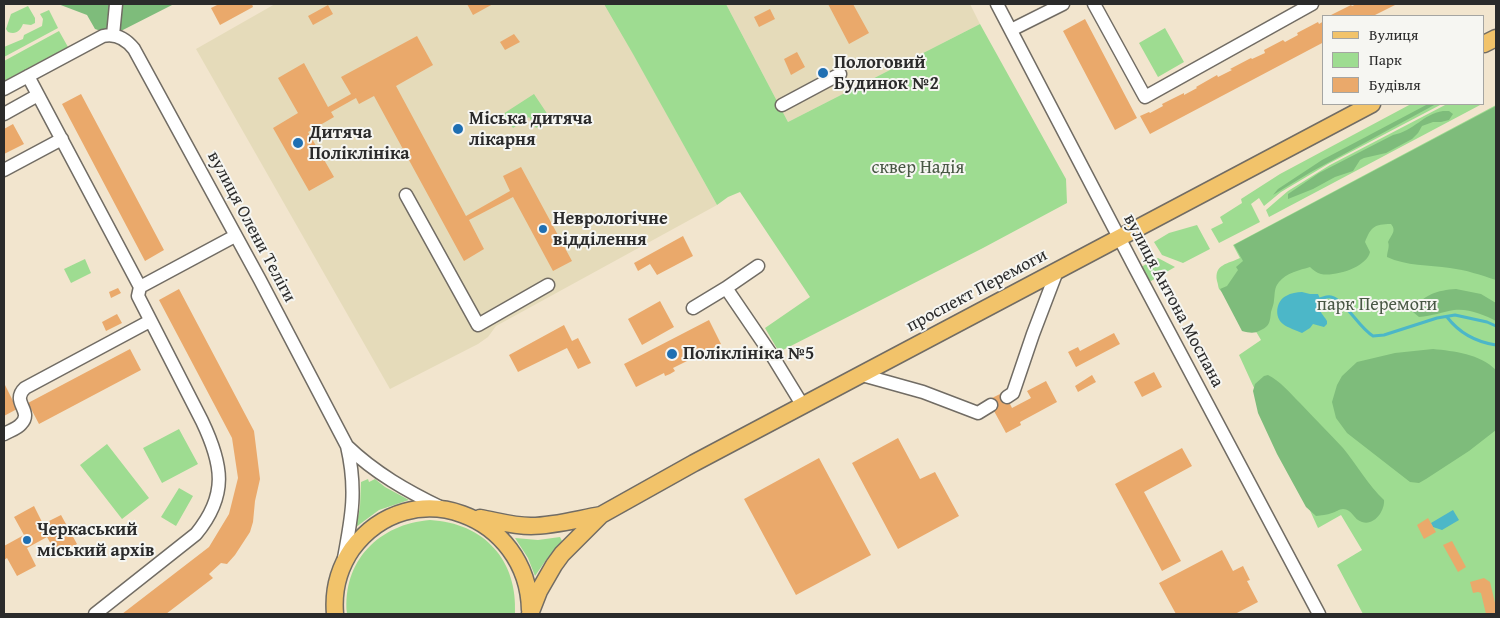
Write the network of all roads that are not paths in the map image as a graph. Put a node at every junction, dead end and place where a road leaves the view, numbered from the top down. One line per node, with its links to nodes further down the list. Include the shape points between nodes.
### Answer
1 (116, 4): 7 (street)
2 (997, 4): 6 (street, вулиця Антона Моспана)
3 (1063, 4): 6 (street)
4 (1094, 4): 5 (street, via 1145,97)
5 (1312, 4)
6 (1011, 30): 19 (street, вулиця Антона Моспана)
7 (113, 35): 9 (street, via 95,39); 18 (street, вулиця Олени Теліги, via 126,40 134,49)
8 (840, 74): 12 (street)
9 (28, 76): 10 (street); 11 (street)
10 (4, 89)
11 (38, 95): 14 (street); 15 (street)
12 (782, 105)
13 (1370, 105): 19 (main road, проспект Перемоги)
14 (4, 114)
15 (62, 139): 16 (street); 23 (street)
16 (4, 170)
17 (406, 195): 22 (street, via 478,325)
18 (235, 236): 23 (street); 32 (street, вулиця Олени Теліги)
19 (1120, 238): 21 (main road, проспект Перемоги); 42 (street, вулиця Антона Моспана)
20 (758, 266): 24 (street)
21 (1057, 271): 27 (main road, проспект Перемоги); 28 (street, via 1013,393)
22 (548, 285)
23 (140, 287): 26 (street, via 138,296)
24 (726, 288): 25 (street); 30 (street)
25 (692, 308)
26 (150, 321): 31 (street, via 25,388 19,394 25,420); 38 (street, via 206,430 217,462 219,485 212,510 196,534)
27 (862, 375): 29 (street, via 978,412); 30 (main road, проспект Перемоги)
28 (1006, 397)
29 (991, 405)
30 (803, 406): 34 (main road, проспект Перемоги)
31 (4, 434)
32 (347, 446): 33 (street, вулиця Олени Теліги, via 387,478); 36 (street, вулиця Олени Теліги, via 353,500)
33 (444, 509): 35 (main road); 36 (main road, via 403,512 378,524 357,542)
34 (601, 515): 35 (main road, проспект Перемоги, via 531,526); 41 (main road, проспект Перемоги, via 554,565)
35 (470, 516): 41 (main road, via 494,531 512,552 528,588)
36 (343, 566): 37 (main road)
37 (335, 592): 39 (main road); 40 (main road)
38 (95, 614)
39 (325, 614)
40 (335, 614)
41 (530, 614)
42 (1319, 614)

